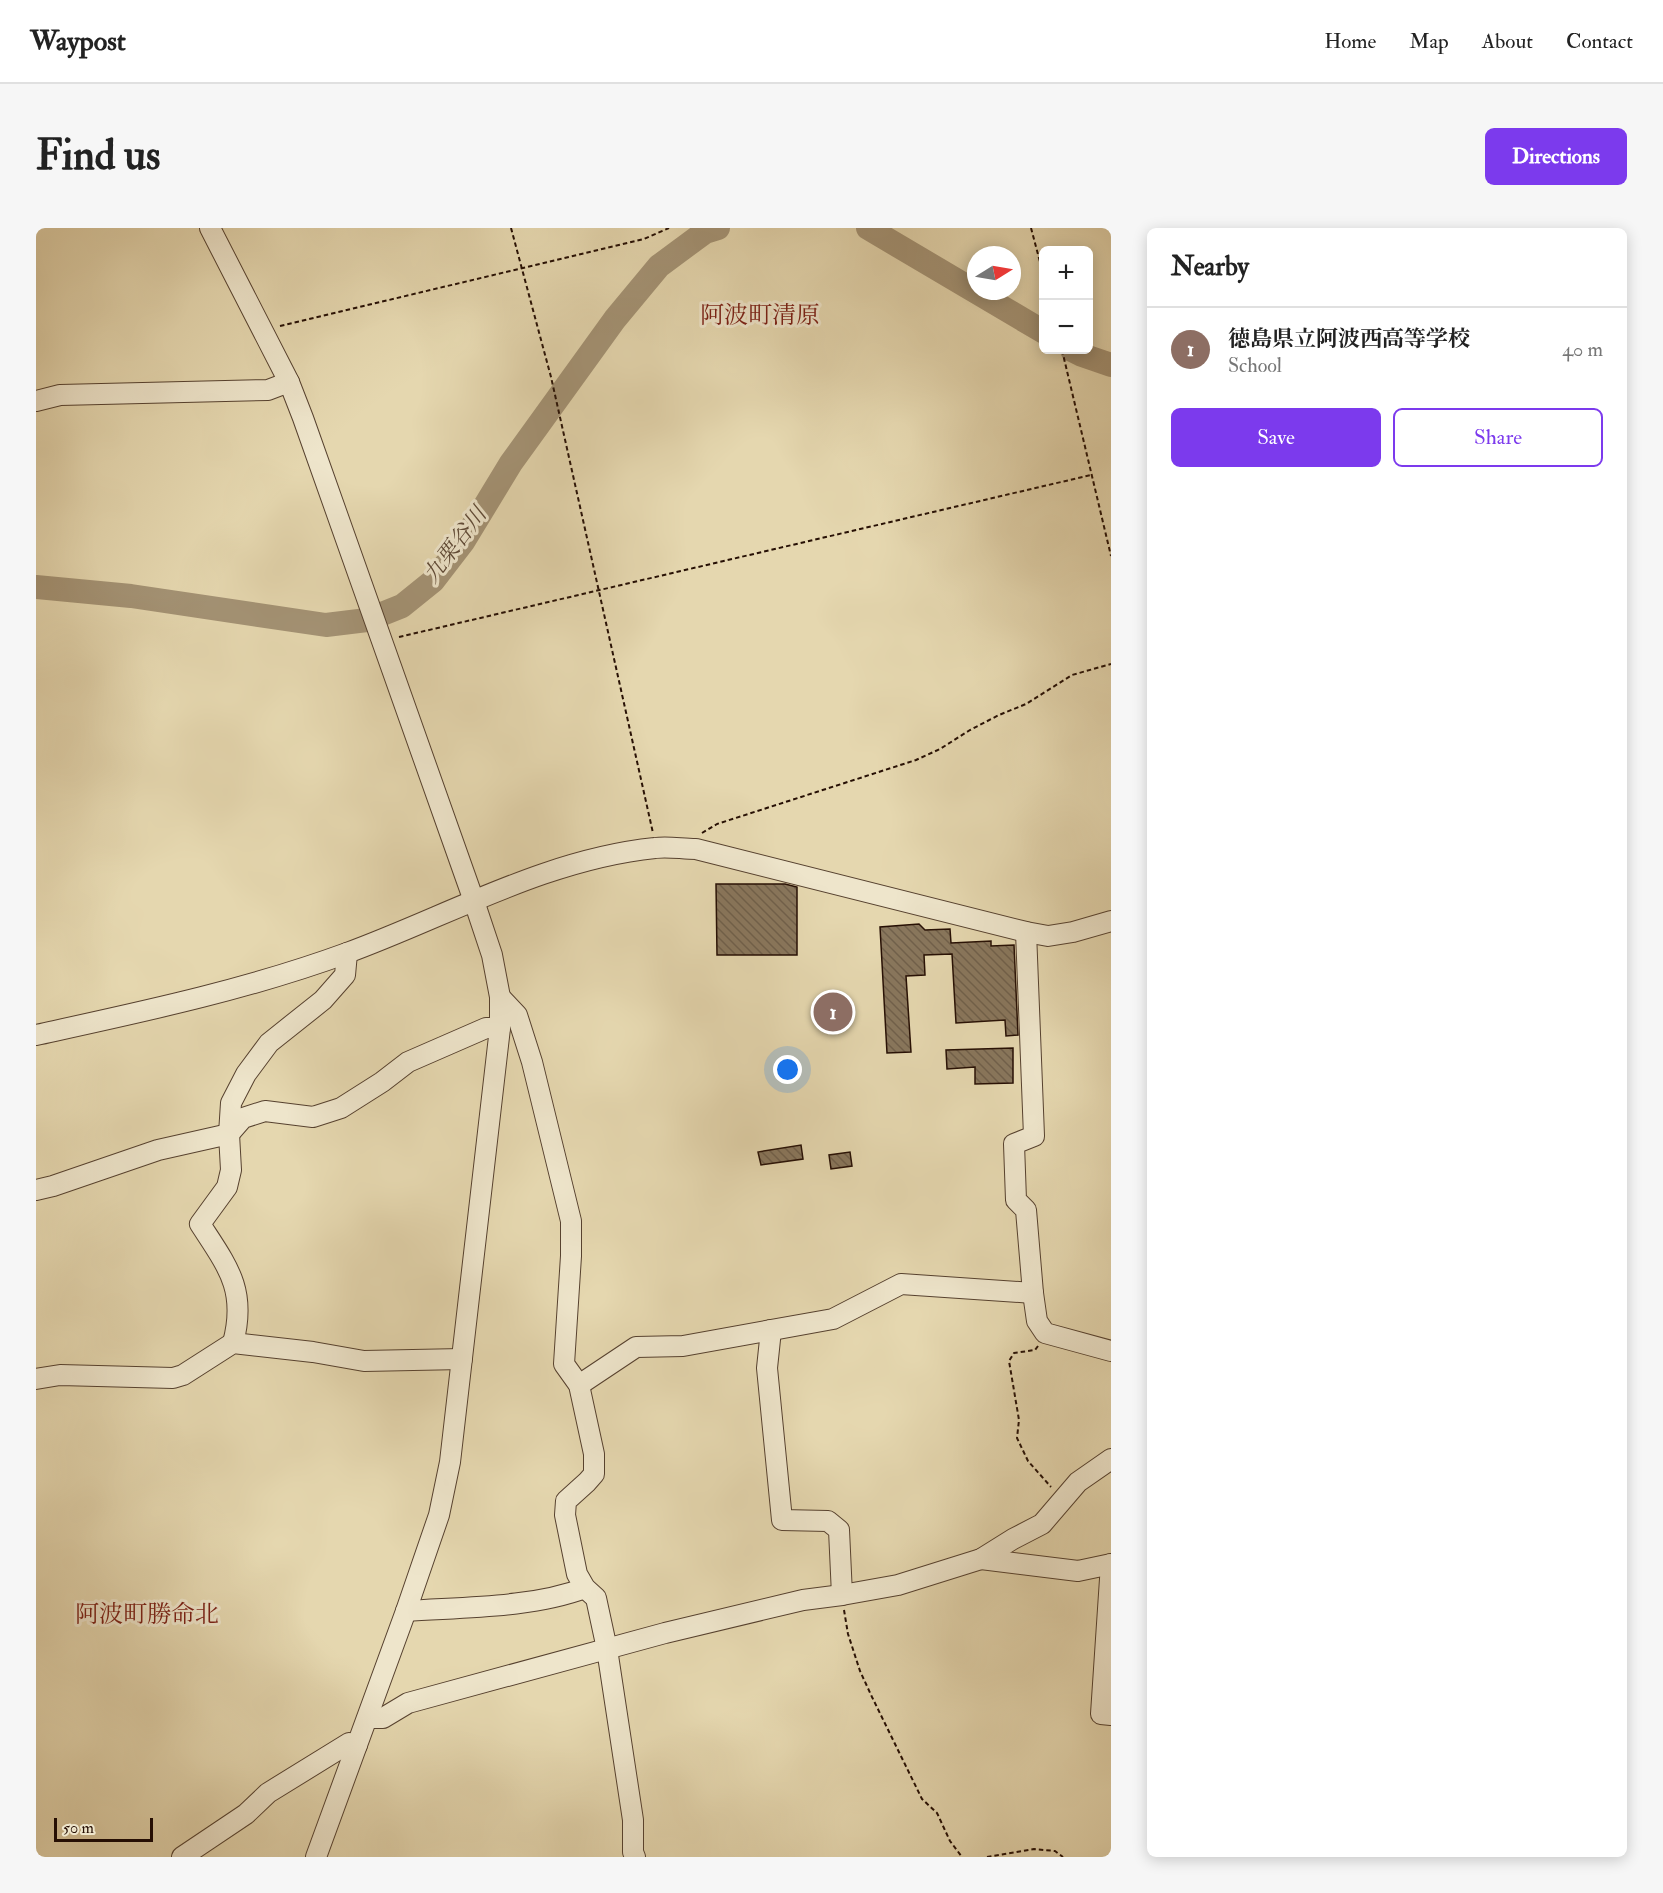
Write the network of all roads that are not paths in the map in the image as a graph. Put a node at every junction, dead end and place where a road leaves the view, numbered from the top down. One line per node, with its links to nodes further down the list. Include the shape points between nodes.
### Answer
1 (210, 228): 2 (street)
2 (289, 382): 3 (street, via 268,390 60,395); 4 (street)
3 (36, 400)
4 (474, 901): 6 (street, via 506,886 601,857 657,847 696,849); 7 (street); 8 (street, via 492,954)
5 (1111, 921): 6 (street, via 1048,936)
6 (1026, 932): 13 (street, via 1034,1136 1014,1144 1016,1200 1026,1210)
7 (347, 953): 10 (street, via 234,989); 11 (street, via 345,975 323,1000 269,1043 246,1074 231,1102)
8 (500, 997): 9 (street); 19 (street, via 517,1015 532,1062 571,1221 564,1364)
9 (500, 1028): 11 (street, via 486,1028 408,1062 341,1108 313,1118 265,1111 243,1118); 17 (street)
10 (36, 1035)
11 (229, 1134): 12 (street, via 158,1150); 15 (street, via 231,1170 226,1187 200,1224 229,1269 239,1303)
12 (36, 1190)
13 (1033, 1293): 14 (street, via 901,1284 833,1319); 16 (street, via 1037,1321 1045,1333)
14 (771, 1330): 19 (street, via 683,1346 636,1347); 24 (street, via 767,1368 782,1520 828,1521 839,1530)
15 (233, 1343): 17 (street, via 364,1361); 18 (street, via 173,1378 60,1375)
16 (1111, 1351)
17 (462, 1359): 25 (street, via 450,1462 439,1515)
18 (36, 1379)
19 (579, 1385): 23 (street, via 594,1454 594,1474 566,1501 565,1515 578,1574)
20 (1111, 1459): 21 (street, via 1078,1482 1042,1524)
21 (981, 1559): 22 (street, via 1078,1571); 24 (street, via 898,1585)
22 (1111, 1564): 27 (street, via 1101,1714)
23 (585, 1588): 25 (street, via 567,1595 518,1602); 26 (street, via 596,1598)
24 (842, 1595): 26 (street, via 803,1600)
25 (406, 1611): 28 (street)
26 (608, 1649): 28 (street, via 408,1703 383,1718); 32 (street)
27 (1111, 1715)
28 (368, 1718): 29 (street)
29 (357, 1745): 30 (street, via 349,1743 268,1793 246,1814); 31 (street)
30 (182, 1857)
31 (316, 1857)
32 (635, 1857)

